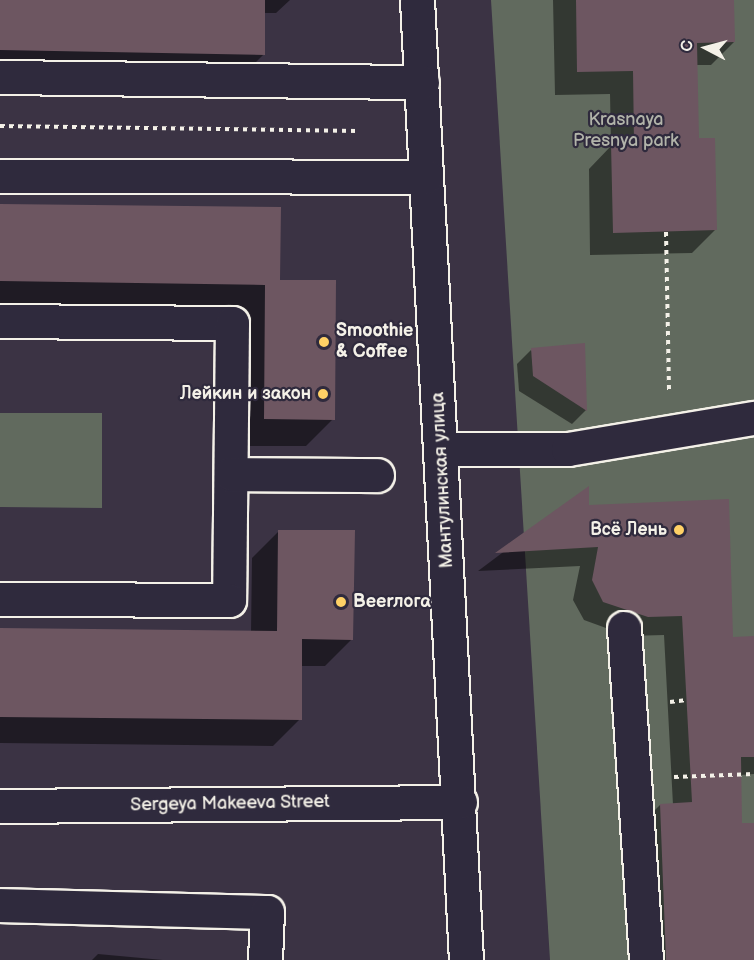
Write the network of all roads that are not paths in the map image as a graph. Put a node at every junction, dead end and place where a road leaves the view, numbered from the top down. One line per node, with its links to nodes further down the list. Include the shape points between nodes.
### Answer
1 (417, 0): 3 (street, Мантулинская улица)
2 (0, 77): 3 (street)
3 (422, 82): 5 (street, Мантулинская улица)
4 (0, 176): 5 (street)
5 (426, 177): 8 (street, Мантулинская улица)
6 (0, 321): 9 (street, via 232,323)
7 (754, 418): 8 (street, via 568,449)
8 (441, 449): 13 (street, Мантулинская улица)
9 (231, 474): 10 (street); 11 (street, via 229,600)
10 (377, 475)
11 (0, 600)
12 (624, 628): 18 (street)
13 (460, 802): 14 (street, Sergeya Makeeva Street); 17 (street, Мантулинская улица)
14 (0, 806)
15 (0, 905): 16 (street, via 267,912)
16 (265, 960)
17 (466, 960)
18 (646, 960)

